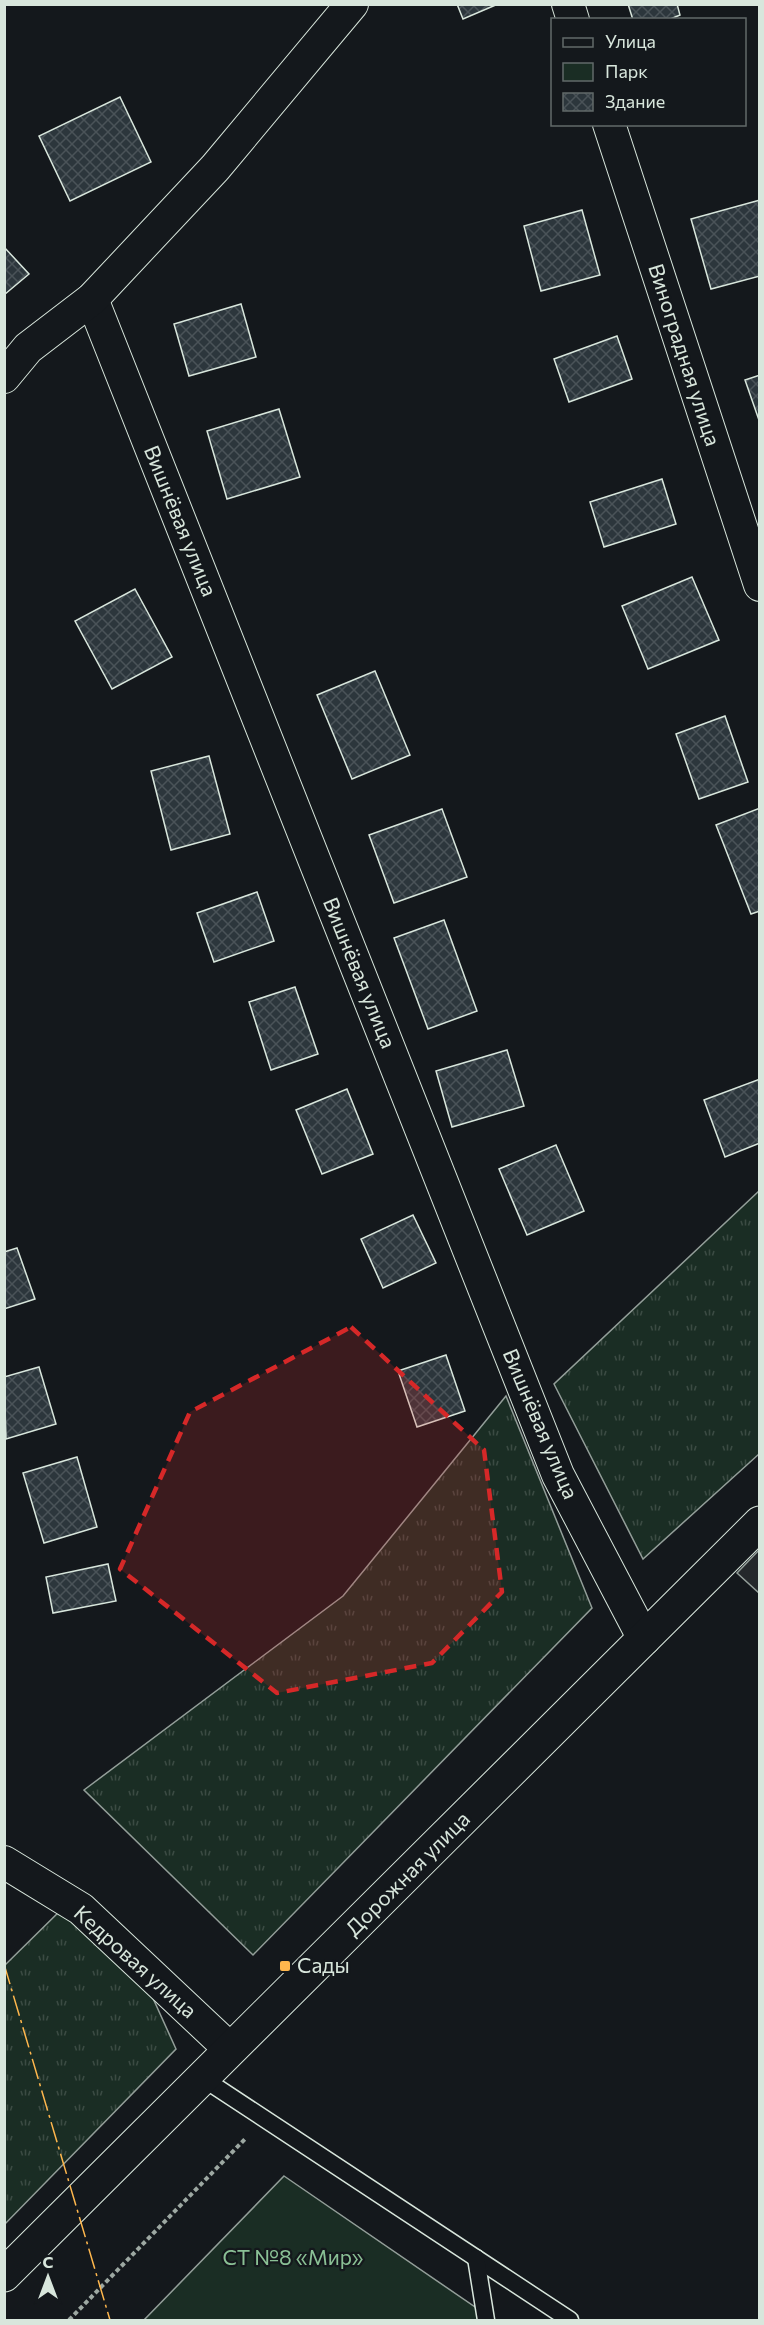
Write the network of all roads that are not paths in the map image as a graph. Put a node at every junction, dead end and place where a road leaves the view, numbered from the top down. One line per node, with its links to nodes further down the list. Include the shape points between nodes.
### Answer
1 (352, 4): 3 (street, via 215,168)
2 (610, 126): 5 (street, Виноградная улица)
3 (92, 299): 4 (street, via 28,348); 7 (street, Вишнёвая улица, via 558,1475)
4 (4, 377)
5 (759, 585)
6 (759, 1523): 7 (main road, Дорожная улица)
7 (644, 1639): 9 (main road, Дорожная улица)
8 (4, 1863): 9 (street, Кедровая улица, via 81,1909)
9 (230, 2049): 10 (main road, Дорожная улица)
10 (201, 2077): 11 (lane); 12 (main road, Дорожная улица)
11 (476, 2258): 13 (lane); 14 (lane)
12 (4, 2275)
13 (486, 2320)
14 (570, 2320)

